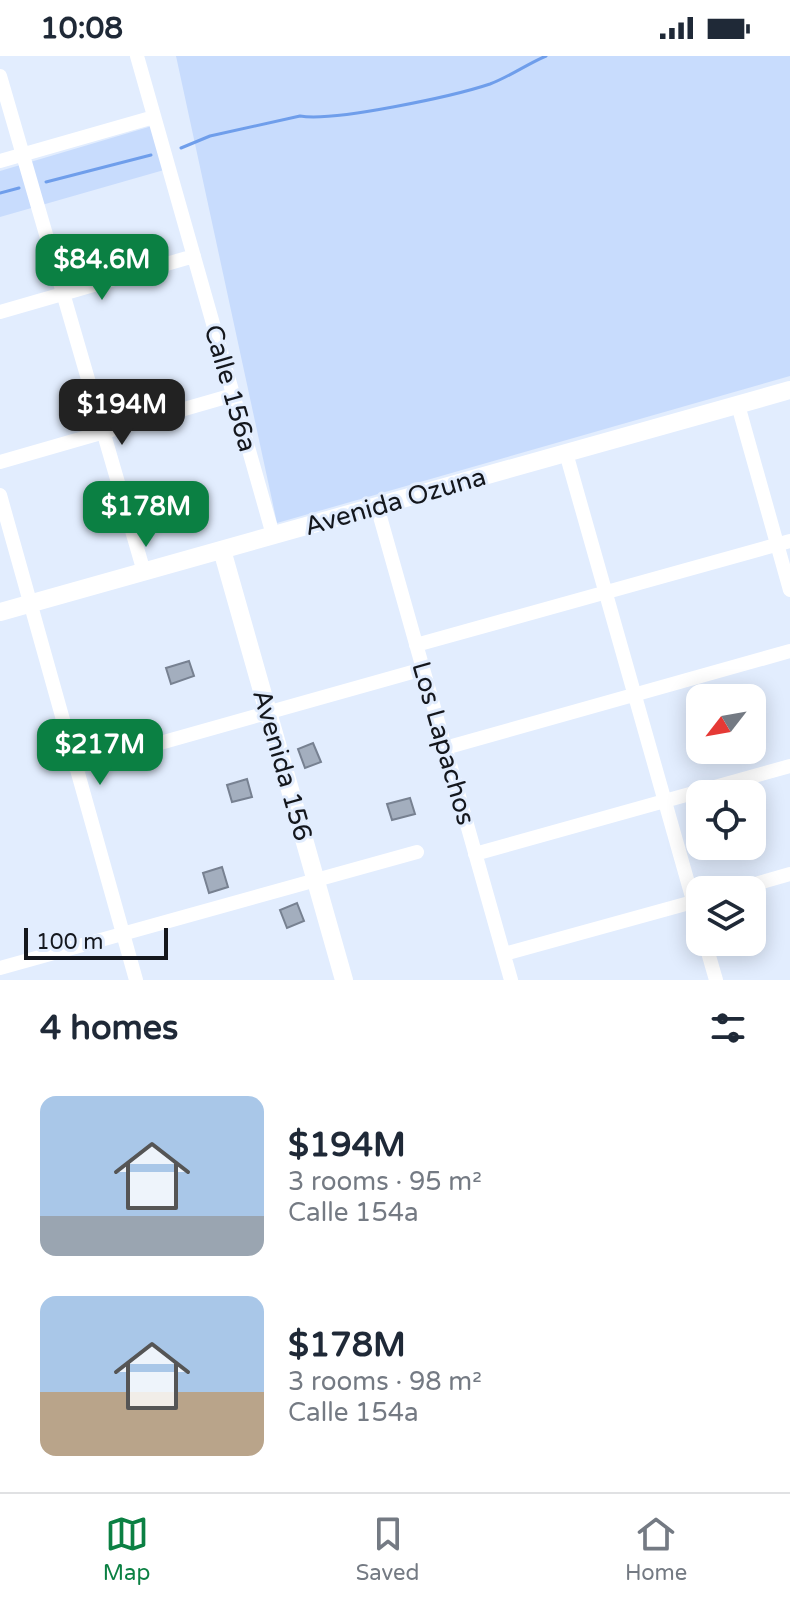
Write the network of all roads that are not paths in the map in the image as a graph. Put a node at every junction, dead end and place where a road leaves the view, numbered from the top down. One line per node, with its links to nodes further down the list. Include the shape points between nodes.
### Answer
1 (137, 56): 3 (street, Calle 156a)
2 (0, 76): 4 (street)
3 (154, 117): 4 (street); 6 (street, Calle 156a)
4 (23, 155): 5 (street); 7 (street)
5 (0, 161)
6 (194, 256): 7 (street); 10 (street, Calle 156a)
7 (63, 294): 8 (street); 12 (street)
8 (0, 312)
9 (790, 390): 11 (main road, Avenida Ozuna)
10 (233, 395): 12 (street); 17 (street, Calle 156a)
11 (738, 405): 13 (main road, Avenida Ozuna); 18 (street)
12 (103, 432): 14 (street); 20 (street)
13 (566, 453): 16 (main road, Avenida Ozuna); 22 (street)
14 (0, 462)
15 (0, 495): 23 (street)
16 (377, 506): 17 (main road, Avenida Ozuna); 25 (street, Los Lapachos)
17 (273, 535): 19 (main road, Avenida Ozuna)
18 (784, 542): 21 (street); 22 (street)
19 (222, 550): 20 (main road, Avenida Ozuna); 29 (main road, Avenida 156)
20 (144, 572): 23 (main road, Avenida Ozuna)
21 (790, 590)
22 (606, 592): 25 (street); 28 (street)
23 (31, 603): 24 (main road, Avenida Ozuna); 32 (street)
24 (0, 612)
25 (416, 645): 27 (street, Los Lapachos)
26 (790, 651): 28 (street)
27 (423, 669): 29 (street); 30 (street, Los Lapachos)
28 (635, 695): 30 (street); 33 (street)
29 (268, 713): 32 (street); 38 (main road, Avenida 156)
30 (445, 748): 35 (street, Los Lapachos)
31 (790, 766): 33 (street)
32 (75, 767): 41 (street)
33 (665, 801): 35 (street); 37 (street)
34 (417, 852): 38 (street)
35 (475, 854): 42 (street, Los Lapachos)
36 (790, 874): 39 (street)
37 (689, 876)
38 (316, 880): 41 (street); 46 (main road, Avenida 156)
39 (766, 881)
40 (686, 903): 42 (street)
41 (123, 934): 44 (street); 45 (street)
42 (504, 954): 47 (street, Los Lapachos)
43 (709, 956): 48 (street)
44 (0, 968)
45 (136, 980)
46 (344, 980)
47 (511, 980)
48 (716, 980)

